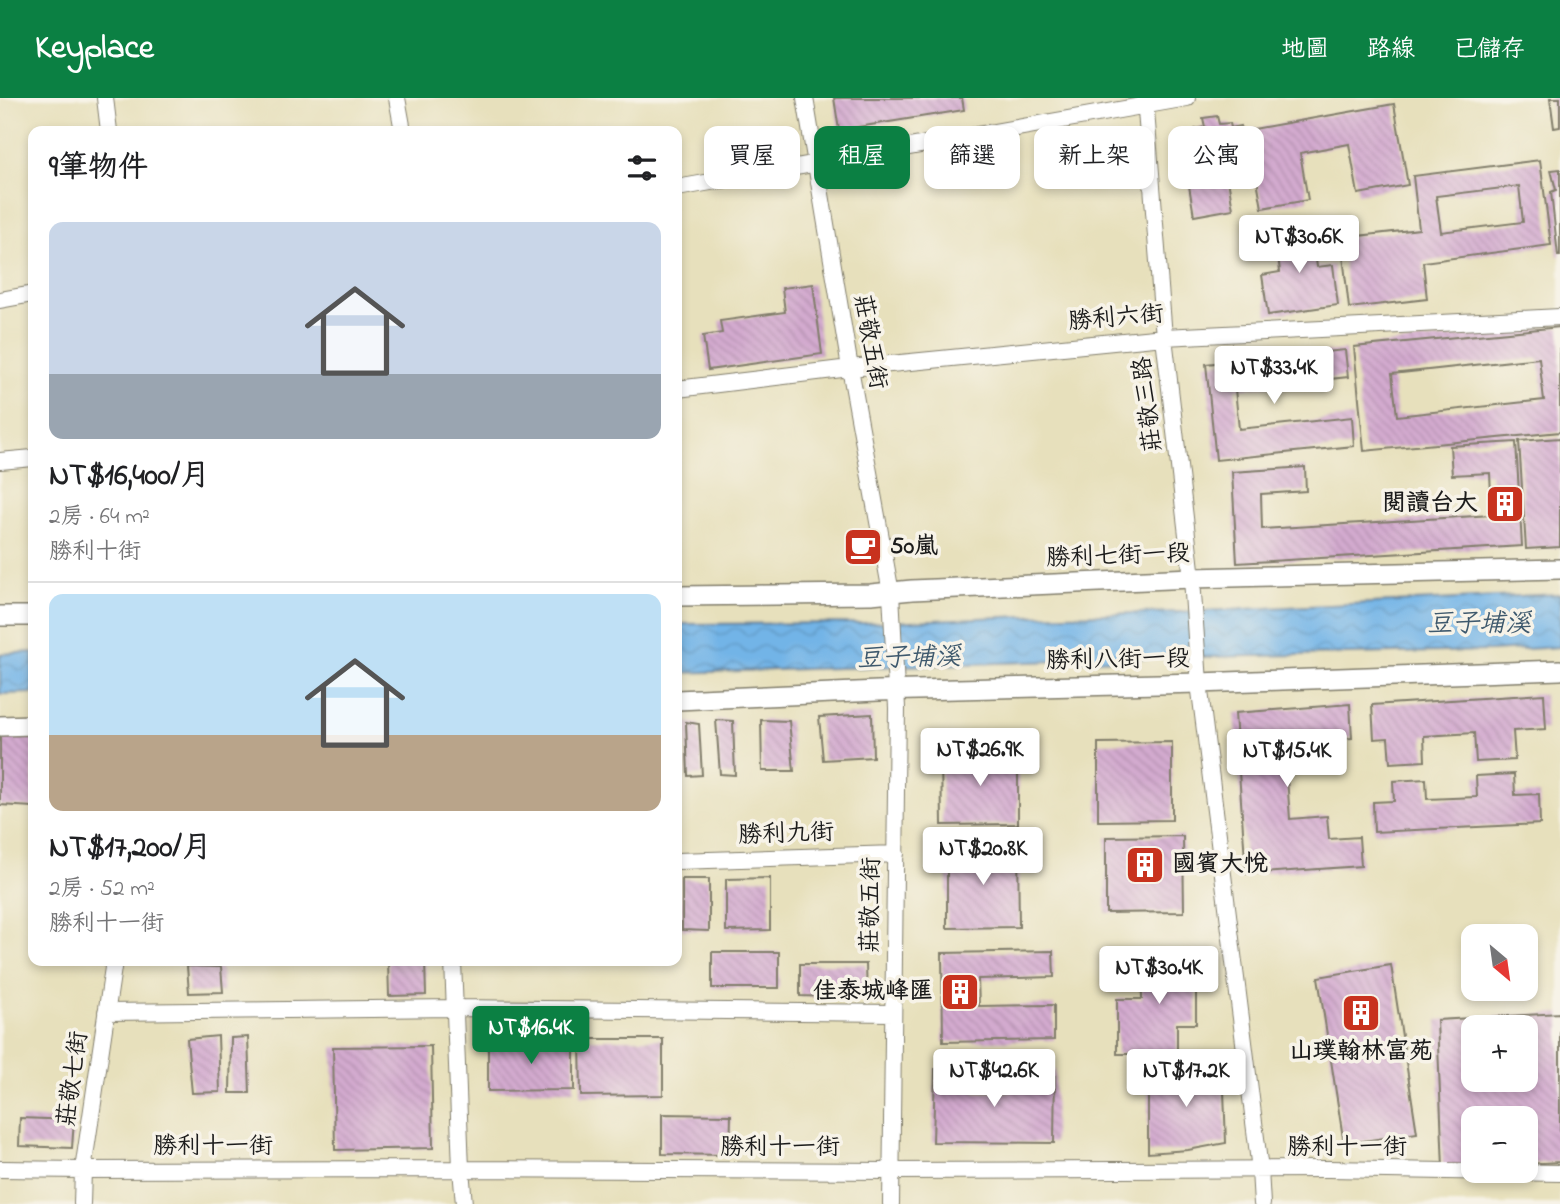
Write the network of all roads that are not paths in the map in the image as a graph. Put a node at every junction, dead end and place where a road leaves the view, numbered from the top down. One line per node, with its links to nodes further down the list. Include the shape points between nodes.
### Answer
1 (105, 98): 6 (street)
2 (397, 98): 7 (street)
3 (805, 98): 9 (street, 莊敬五街)
4 (1187, 98): 5 (street)
5 (1145, 101): 8 (street); 16 (street, 莊敬三路)
6 (108, 126)
7 (402, 126)
8 (910, 145)
9 (814, 151)
10 (814, 163): 11 (street)
11 (682, 187)
12 (820, 189): 17 (street, 莊敬五街)
13 (28, 295): 14 (street)
14 (0, 299)
15 (1560, 317): 16 (street, 勝利六街)
16 (1164, 337): 17 (street, 勝利六街); 22 (street, 莊敬三路)
17 (849, 368): 18 (street, 勝利六街); 23 (street, 莊敬五街)
18 (682, 387)
19 (28, 458): 20 (street)
20 (0, 461)
21 (1560, 569): 22 (street, 勝利七街一段)
22 (1192, 578): 23 (street, 勝利七街一段); 28 (street, 莊敬三路)
23 (891, 593): 24 (street, 勝利七街一段); 29 (street, 莊敬五街)
24 (682, 596)
25 (28, 615): 26 (street)
26 (0, 617)
27 (1560, 670): 28 (street, 勝利八街一段)
28 (1199, 683): 29 (street, 勝利八街一段); 43 (street)
29 (897, 691): 30 (street, 勝利八街一段); 33 (street, 莊敬五街)
30 (682, 701)
31 (28, 725): 32 (street)
32 (0, 726)
33 (896, 854): 34 (street, 勝利九街); 39 (street, 莊敬五街)
34 (682, 861)
35 (113, 966): 38 (street, 莊敬七街)
36 (453, 966): 37 (street)
37 (454, 1009): 38 (street); 39 (street); 41 (street)
38 (106, 1012): 42 (street, 莊敬七街)
39 (893, 1013): 44 (street, 莊敬五街)
40 (0, 1169): 42 (street, 勝利十一街)
41 (461, 1169): 42 (street, 勝利十一街); 44 (street, 勝利十一街); 47 (street)
42 (83, 1170): 46 (street, 莊敬七街)
43 (1260, 1170): 44 (street, 勝利十一街); 45 (street, 勝利十一街); 49 (street)
44 (891, 1171): 48 (street, 莊敬五街)
45 (1560, 1173)
46 (82, 1204)
47 (464, 1204)
48 (891, 1204)
49 (1262, 1204)

